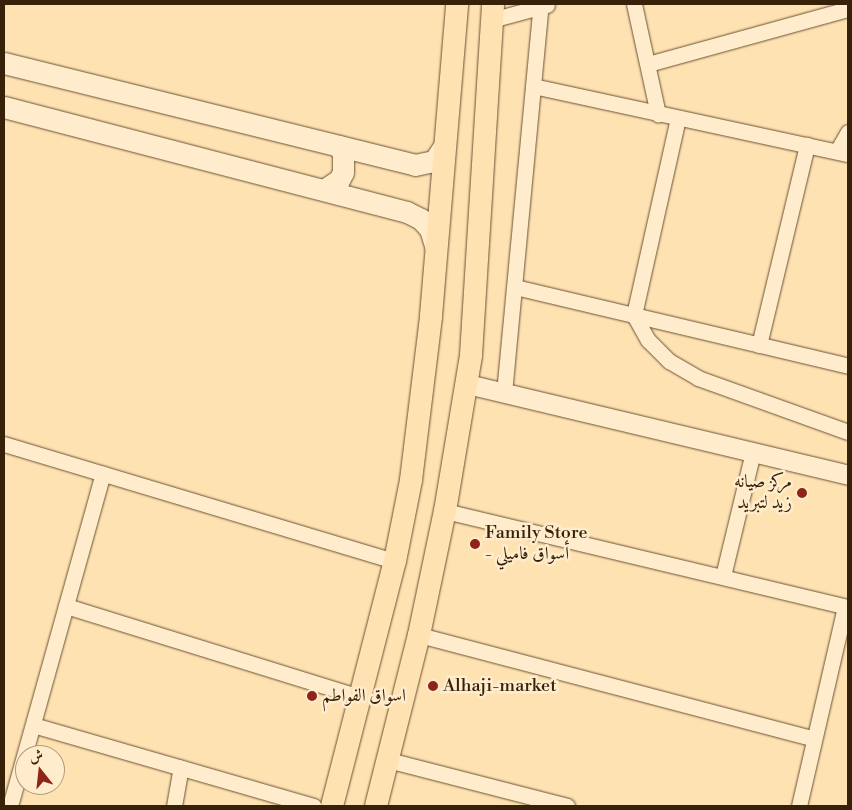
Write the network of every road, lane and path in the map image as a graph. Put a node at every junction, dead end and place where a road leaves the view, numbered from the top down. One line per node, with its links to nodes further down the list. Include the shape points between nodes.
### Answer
1 (457, 4): 15 (main road)
2 (634, 4): 7 (street)
3 (544, 5): 5 (street); 8 (street)
4 (848, 9): 7 (street)
5 (492, 12): 23 (main road)
6 (4, 63): 14 (main road)
7 (648, 64): 10 (street)
8 (533, 86): 10 (street); 19 (street)
9 (4, 107): 17 (main road)
10 (658, 114): 11 (street)
11 (678, 118): 13 (street); 20 (street)
12 (848, 132): 16 (street)
13 (807, 145): 16 (street); 21 (street)
14 (339, 146): 15 (main road, via 415,165 434,162); 17 (main road, via 343,154 343,172 339,180)
15 (444, 146): 18 (main road)
16 (843, 152)
17 (324, 190): 18 (main road, via 421,218 430,229)
18 (436, 249): 31 (main road, via 411,480)
19 (515, 287): 20 (street); 24 (street)
20 (634, 315): 21 (street); 25 (street, via 648,340 669,361 698,378)
21 (759, 345): 22 (street)
22 (848, 366)
23 (467, 384): 24 (street); 30 (main road)
24 (504, 393): 27 (street)
25 (848, 432)
26 (4, 444): 28 (street)
27 (753, 452): 29 (street); 32 (street)
28 (103, 474): 31 (street); 33 (street)
29 (848, 476)
30 (445, 512): 32 (street); 35 (main road)
31 (395, 561): 36 (main road)
32 (724, 576): 34 (street)
33 (66, 606): 36 (street); 37 (street)
34 (847, 607): 38 (street)
35 (420, 635): 38 (street); 39 (main road)
36 (360, 697): 45 (main road)
37 (33, 725): 40 (street); 42 (street)
38 (813, 738): 48 (street)
39 (388, 760): 41 (street); 46 (main road)
40 (182, 768): 43 (street); 44 (street)
41 (528, 801): 47 (street)
42 (10, 806)
43 (174, 806)
44 (314, 806)
45 (332, 806)
46 (376, 806)
47 (567, 806)
48 (798, 806)

